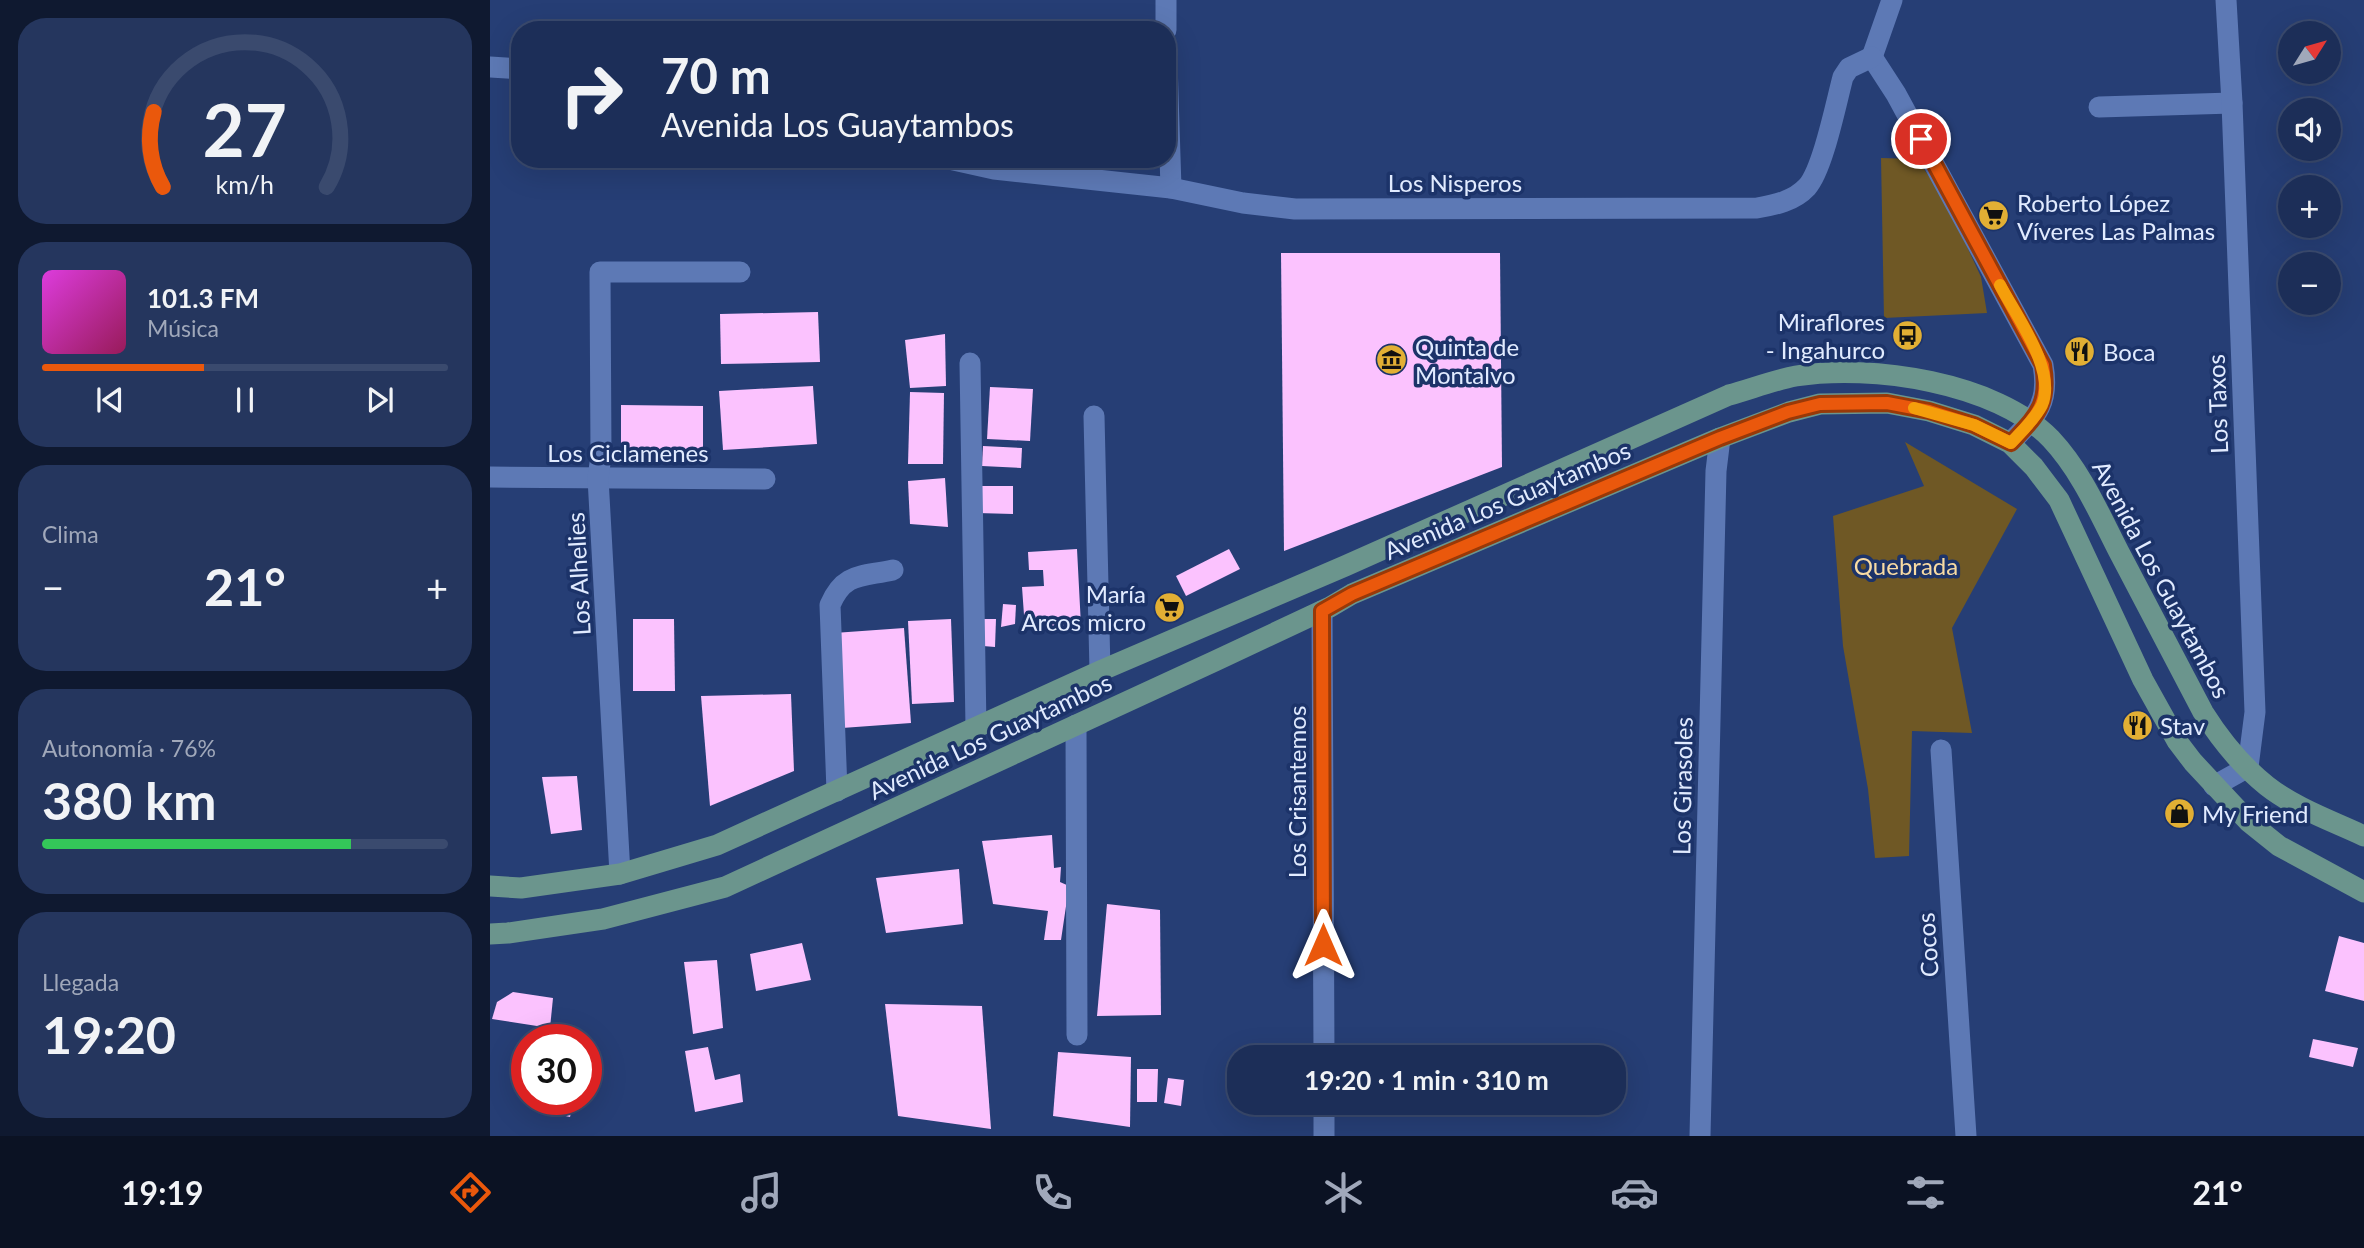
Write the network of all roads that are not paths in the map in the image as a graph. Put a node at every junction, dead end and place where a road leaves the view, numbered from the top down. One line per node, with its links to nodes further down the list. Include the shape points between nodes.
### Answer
1 (1166, 0): 4 (street)
2 (1892, 0): 5 (street)
3 (2226, 0): 8 (street, Los Taxos)
4 (1166, 21)
5 (1872, 57): 12 (street, Los Nisperos, via 1849,68 1843,77 1816,172 1807,187 1776,205 1295,209); 18 (street, via 2043,365 2046,386)
6 (490, 67): 7 (street)
7 (511, 68)
8 (2232, 103): 9 (street); 32 (street, Los Taxos, via 2255,712)
9 (2099, 107)
10 (989, 168): 12 (street, Los Nisperos)
11 (1170, 168): 12 (street)
12 (1171, 188)
13 (740, 272): 22 (street, Los Alhelies, via 600,272)
14 (971, 363): 30 (street)
15 (1891, 374): 16 (main road); 18 (main road, Avenida Los Guaytambos, via 1984,395); 24 (main road, Avenida Los Guaytambos, via 1796,376 1729,394)
16 (1887, 403): 19 (main road, Avenida Los Guaytambos, via 1820,404); 20 (main road, Avenida Los Guaytambos, via 1929,411)
17 (1094, 416): 28 (street)
18 (2031, 422): 20 (street); 32 (main road, Avenida Los Guaytambos, via 2084,484 2203,712 2218,736)
19 (1720, 438): 26 (main road, Avenida Los Guaytambos); 44 (street, Los Girasoles)
20 (2011, 443): 33 (main road, Avenida Los Guaytambos, via 2059,500 2163,717)
21 (490, 477): 22 (street, Los Ciclamenes)
22 (598, 478): 23 (street, Los Ciclamenes); 36 (street, Los Alhelies)
23 (765, 479)
24 (1345, 566): 26 (main road); 28 (main road, Avenida Los Guaytambos)
25 (893, 570): 34 (street, via 847,580 830,605)
26 (1352, 594): 27 (main road, Avenida Los Guaytambos)
27 (1322, 611): 29 (main road, Avenida Los Guaytambos); 41 (street, Los Crisantemos)
28 (1100, 671): 30 (main road, Avenida Los Guaytambos)
29 (1076, 725): 39 (main road, Avenida Los Guaytambos, via 725,887 603,919); 40 (street)
30 (976, 727): 34 (main road, Avenida Los Guaytambos)
31 (1941, 750): 45 (street, Cocos)
32 (2248, 767): 33 (street); 35 (main road, Avenida Los Guaytambos, via 2267,786)
33 (2214, 786): 38 (main road, Avenida Los Guaytambos, via 2279,846)
34 (837, 790): 36 (main road, Avenida Los Guaytambos, via 718,845)
35 (2364, 836)
36 (620, 874): 37 (main road, Avenida Los Guaytambos, via 521,888)
37 (490, 886)
38 (2364, 892)
39 (490, 934)
40 (1077, 1035)
41 (1324, 1045)
42 (1324, 1115): 43 (street)
43 (1324, 1136)
44 (1700, 1136)
45 (1966, 1136)

